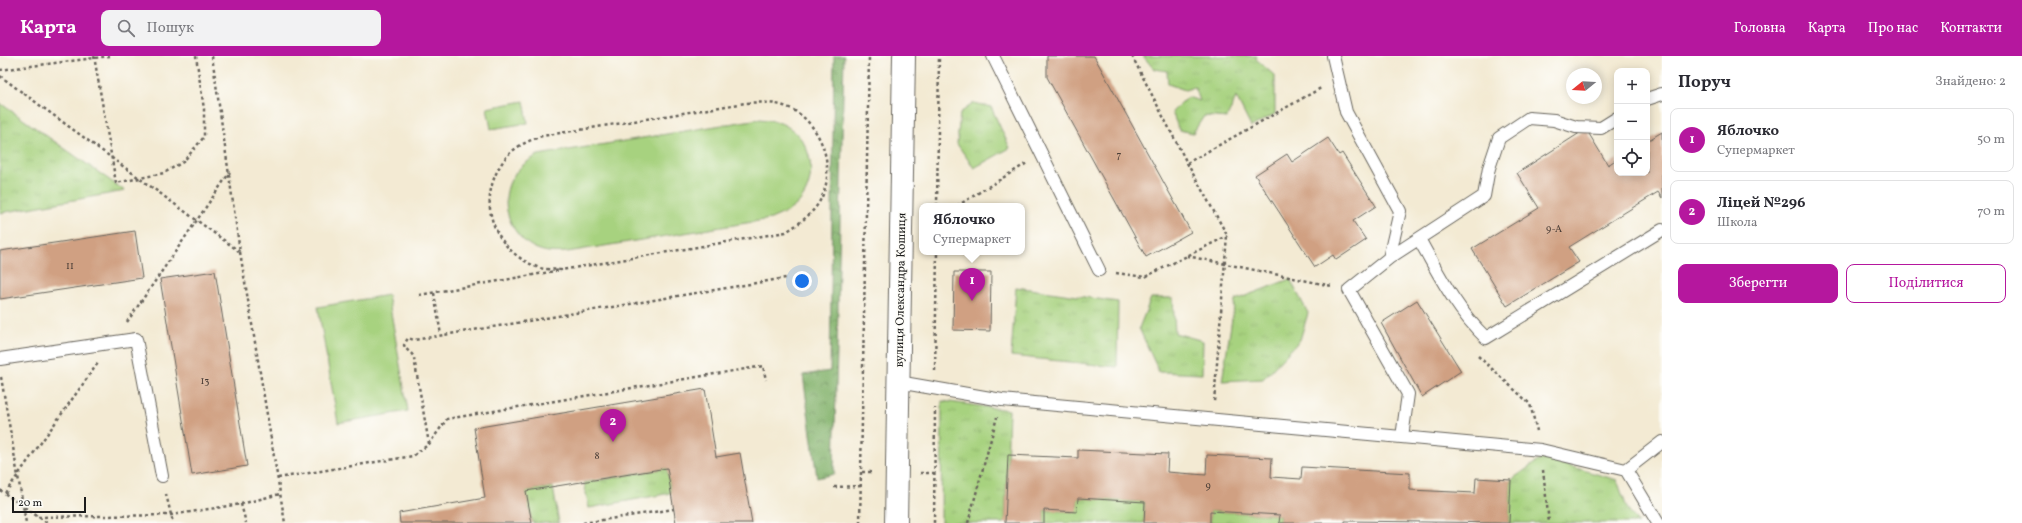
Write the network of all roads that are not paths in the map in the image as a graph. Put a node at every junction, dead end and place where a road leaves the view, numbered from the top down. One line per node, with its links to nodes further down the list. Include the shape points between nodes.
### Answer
1 (904, 56): 12 (street, вулиця Олександра Кошиця)
2 (993, 56): 10 (lane)
3 (1333, 56): 9 (lane, via 1346,112 1400,211)
4 (1662, 94): 5 (lane)
5 (1650, 98)
6 (1614, 120): 8 (lane, via 1601,128 1576,127 1554,120 1529,118 1499,138 1489,168 1484,196)
7 (1662, 230): 8 (lane, via 1486,338 1473,326 1454,299)
8 (1419, 239): 9 (lane)
9 (1389, 258): 13 (lane, via 1348,290 1408,394)
10 (1099, 270)
11 (0, 359): 16 (lane, via 136,339)
12 (898, 382): 13 (lane, via 1002,400); 17 (street, вулиця Олександра Кошиця)
13 (1402, 437): 15 (lane, via 1541,450)
14 (1662, 442): 15 (lane)
15 (1626, 470): 18 (lane)
16 (162, 476)
17 (896, 523)
18 (1658, 523)

